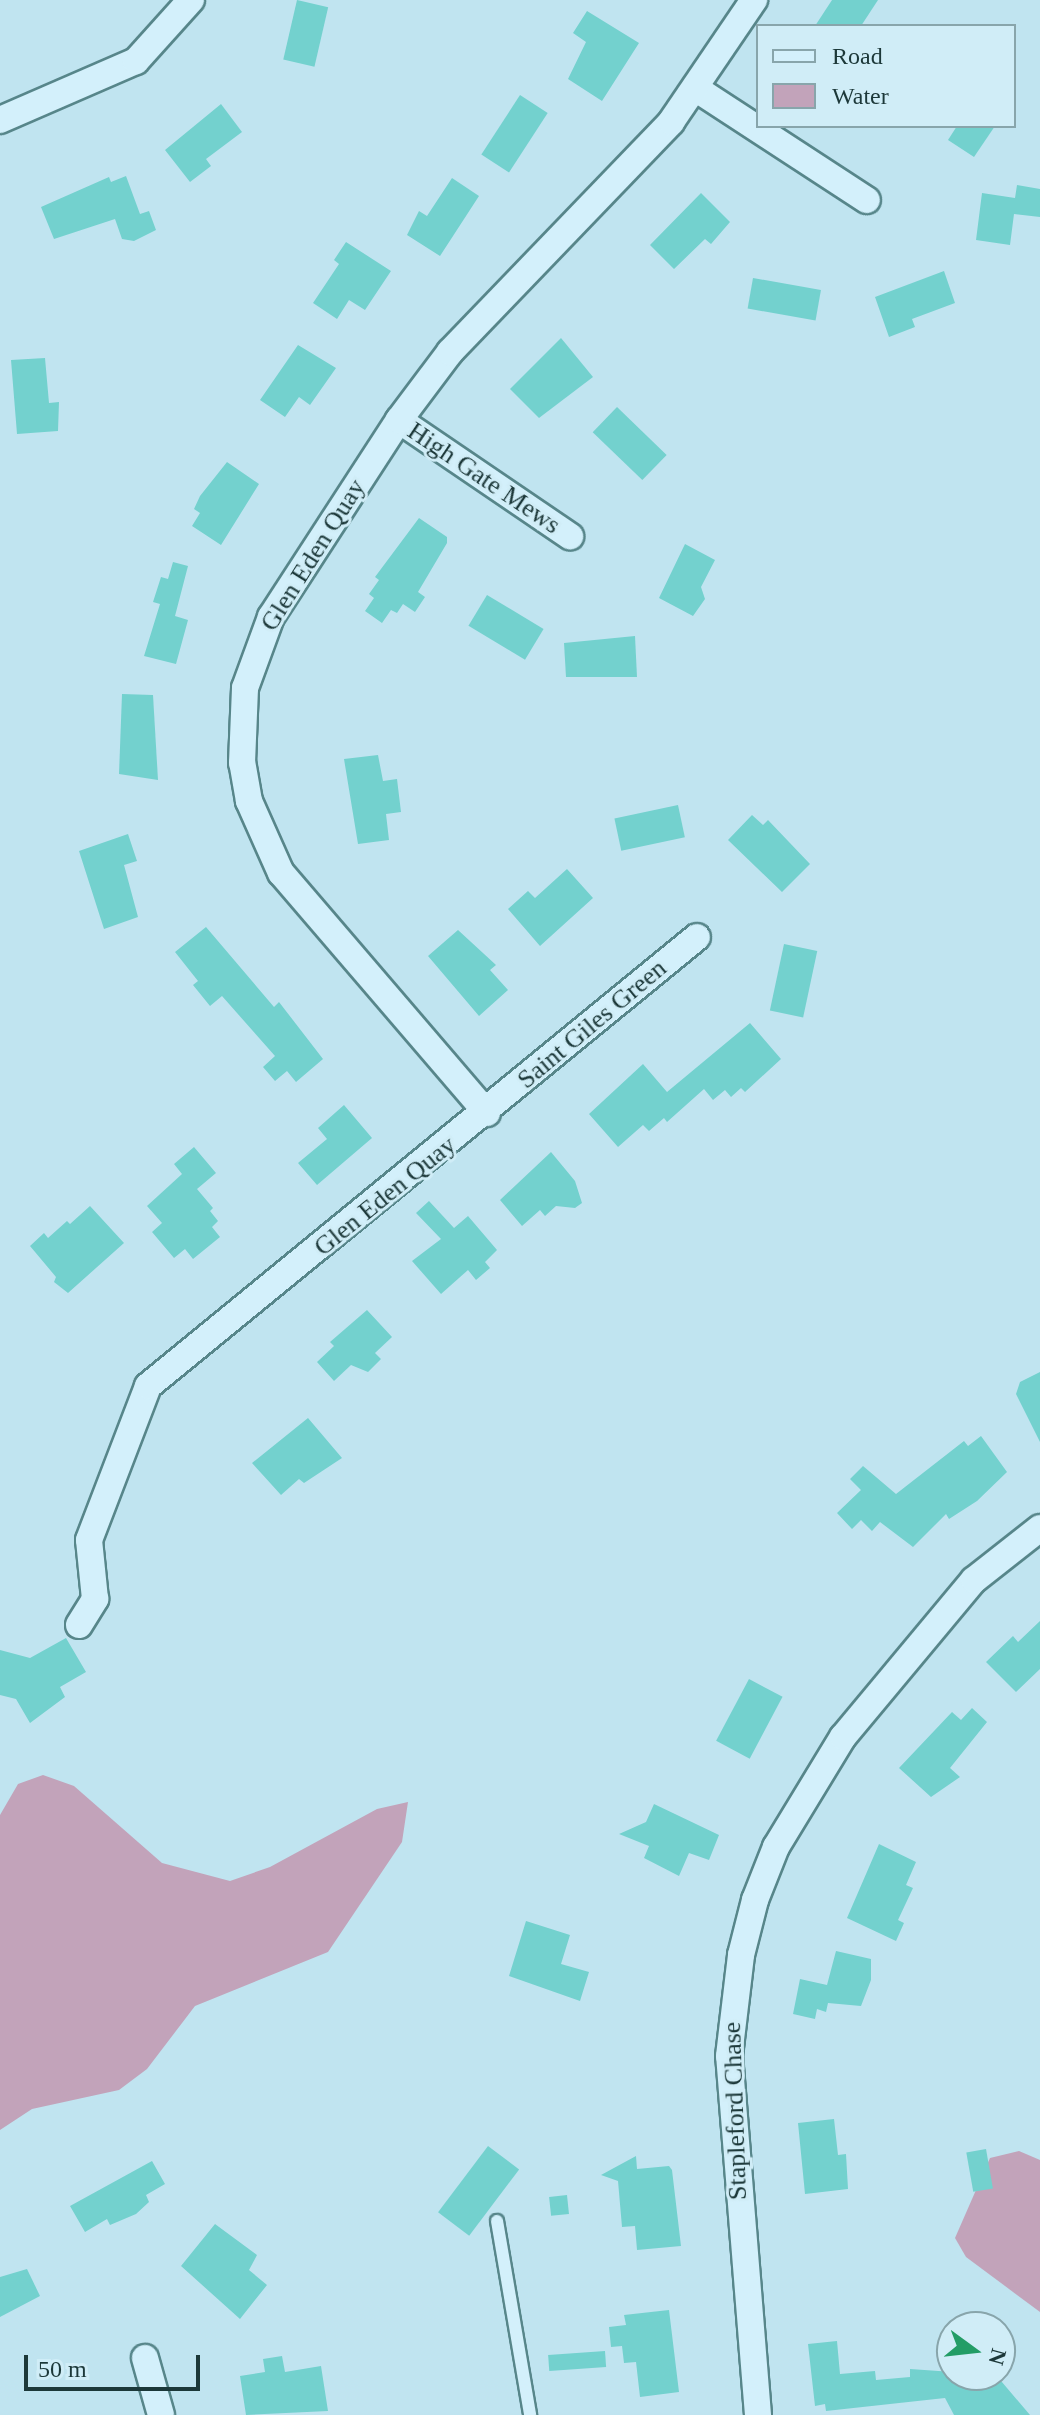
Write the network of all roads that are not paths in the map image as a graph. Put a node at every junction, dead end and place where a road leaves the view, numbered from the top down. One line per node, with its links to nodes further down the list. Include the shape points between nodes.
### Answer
1 (191, 0): 4 (street, via 136,61)
2 (754, 0): 3 (street, Glen Eden Quay)
3 (695, 88): 5 (street); 8 (street, Glen Eden Quay, via 628,169 450,352)
4 (0, 120)
5 (756, 128)
6 (756, 128): 7 (street)
7 (867, 200)
8 (399, 420): 9 (street, High Gate Mews); 11 (street, Glen Eden Quay, via 271,617 245,688 242,763 249,801 281,873)
9 (570, 536)
10 (697, 937): 11 (street, Saint Giles Green)
11 (487, 1113): 13 (street, Glen Eden Quay, via 148,1386 89,1540 95,1599)
12 (1040, 1528): 18 (street, Stapleford Chase, via 974,1580 843,1737 776,1847 755,1900 741,1955 729,2056)
13 (79, 1625)
14 (497, 2221): 17 (lane)
15 (145, 2358): 16 (street)
16 (161, 2415)
17 (530, 2415)
18 (758, 2415)

